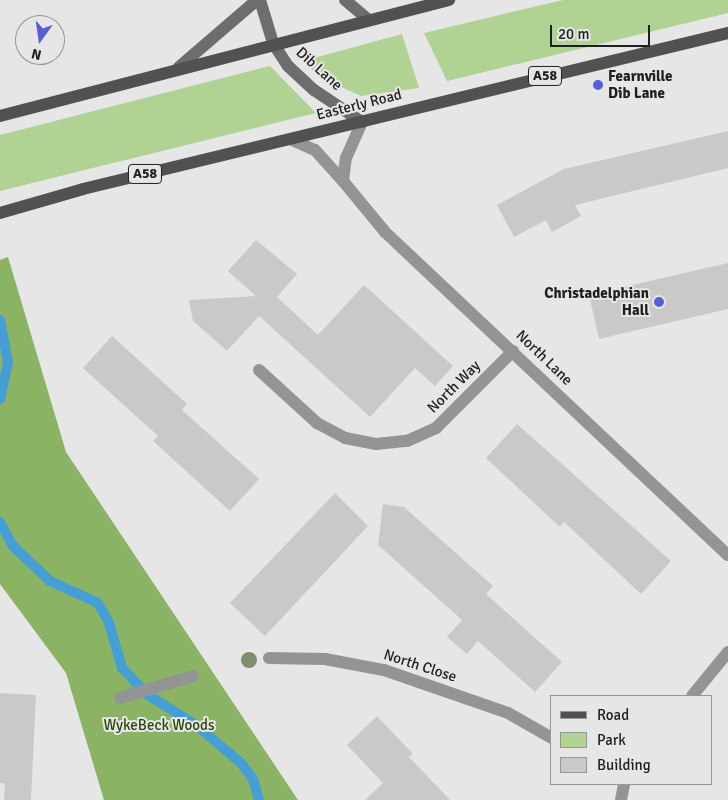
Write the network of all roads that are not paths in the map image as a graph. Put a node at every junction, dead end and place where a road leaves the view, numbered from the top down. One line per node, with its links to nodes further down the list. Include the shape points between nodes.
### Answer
1 (258, 0): 6 (street, Dib Lane); 7 (street, Dib Lane)
2 (345, 0): 4 (street)
3 (450, 0): 4 (main road)
4 (368, 19): 6 (main road)
5 (728, 33): 9 (main road, Easterly Road / A58)
6 (273, 43): 7 (main road); 9 (street, Dib Lane, via 314,90)
7 (179, 68): 8 (main road)
8 (0, 116)
9 (362, 122): 10 (main road, Easterly Road / A58); 11 (street, via 351,143)
10 (290, 139): 11 (street, North Lane, via 315,150); 12 (main road, Easterly Road / A58)
11 (343, 181): 13 (street, North Lane, via 385,232)
12 (0, 213)
13 (513, 350): 14 (street, North Way, via 436,428 407,441 376,444 345,438 317,423); 15 (street, North Lane)
14 (259, 370)
15 (728, 554)
16 (728, 652): 19 (street)
17 (269, 658): 21 (street, North Close, via 325,659 384,670 508,713)
18 (193, 676): 20 (street)
19 (693, 695)
20 (120, 698)
21 (550, 737)
22 (622, 785): 23 (street)
23 (620, 800)

